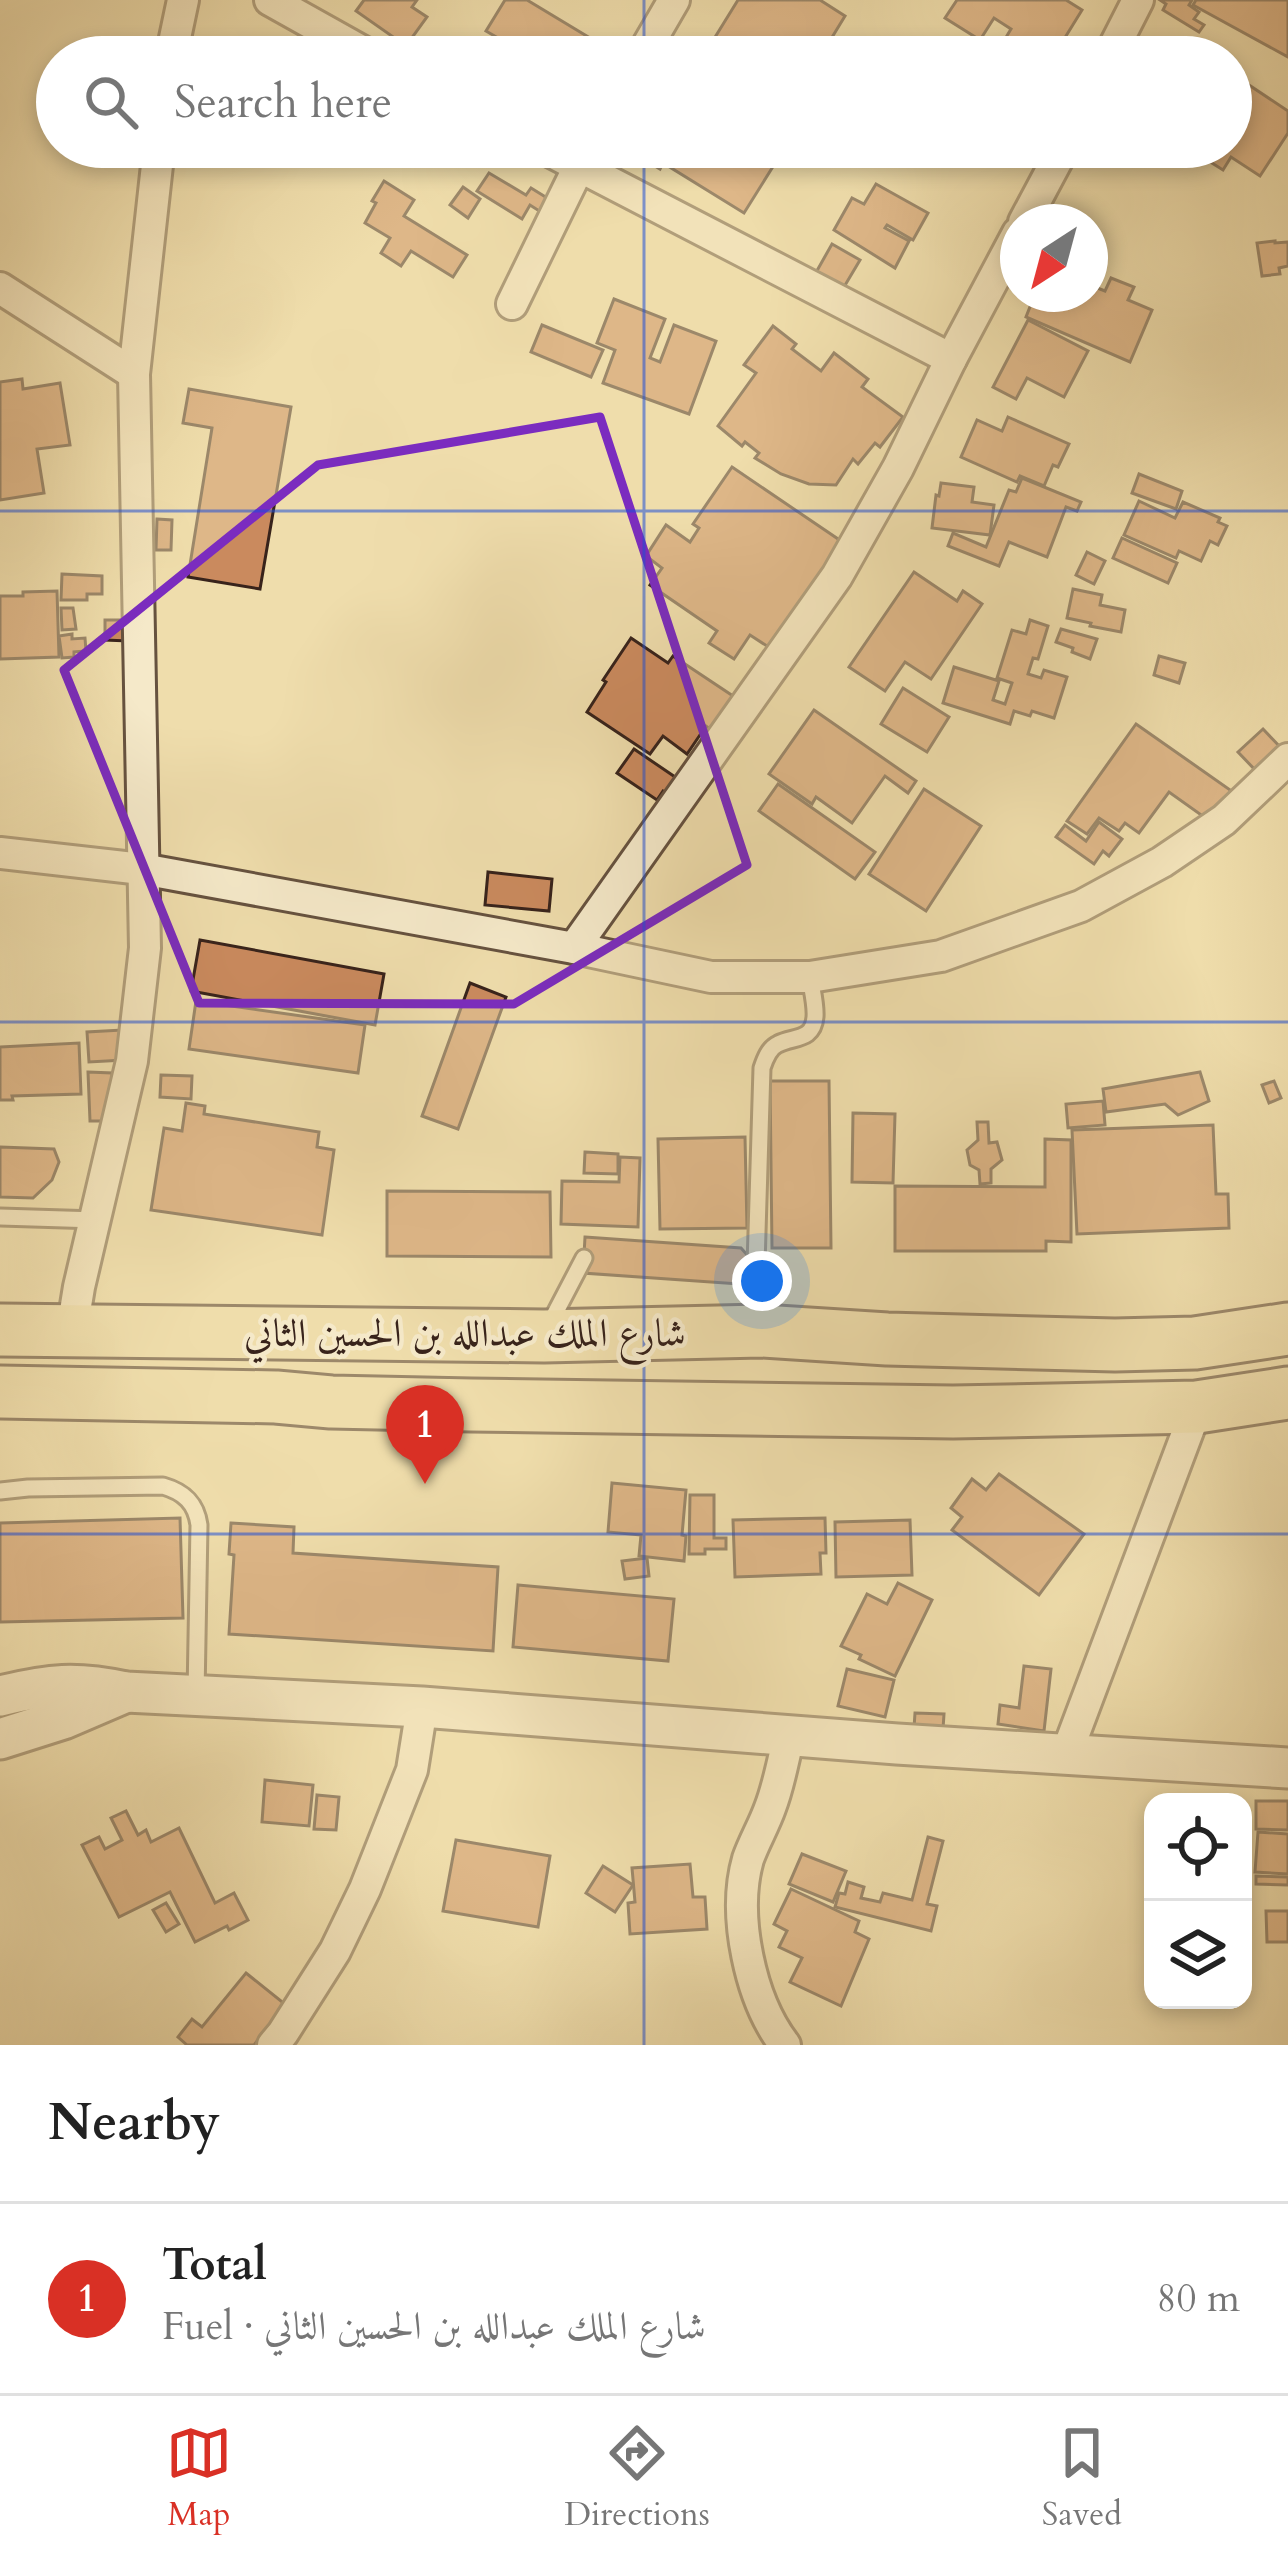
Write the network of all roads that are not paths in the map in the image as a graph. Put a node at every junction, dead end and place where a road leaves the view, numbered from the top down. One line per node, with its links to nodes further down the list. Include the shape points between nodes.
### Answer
1 (183, 0): 5 (street)
2 (270, 0): 6 (street)
3 (674, 0): 7 (street)
4 (1138, 0): 8 (street)
5 (175, 36)
6 (334, 36)
7 (653, 36)
8 (1120, 36)
9 (157, 168): 18 (street)
10 (578, 168): 16 (street)
11 (606, 168): 17 (street)
12 (1053, 168): 13 (street)
13 (1034, 204)
14 (1000, 267): 17 (street)
15 (0, 288): 18 (street)
16 (512, 304)
17 (951, 359): 22 (street, via 837,576)
18 (134, 374): 21 (street)
19 (1288, 759): 23 (street, via 1224,820 1082,906 941,956)
20 (0, 853): 21 (street)
21 (142, 869): 22 (street); 25 (street, via 145,948 135,1038)
22 (574, 948): 23 (street, via 711,976)
23 (810, 977): 30 (lane, via 812,1028 777,1044 762,1068)
24 (0, 1216): 25 (lane)
25 (97, 1220): 29 (street)
26 (584, 1258): 32 (lane)
27 (1288, 1328): 30 (highway, شارع الملك عبدالله بن الحسين الثاني, via 1115,1345)
28 (0, 1330): 29 (highway, شارع الملك عبدالله بن الحسين الثاني)
29 (72, 1330): 31 (highway, شارع الملك عبدالله بن الحسين الثاني)
30 (761, 1331): 32 (highway, شارع الملك عبدالله بن الحسين الثاني)
31 (280, 1333): 32 (highway, شارع الملك عبدالله بن الحسين الثاني); 35 (highway, via 298,1354)
32 (544, 1336)
33 (0, 1392): 35 (highway, شارع الملك عبدالله بن الحسين الثاني)
34 (1288, 1394): 36 (highway, شارع الملك عبدالله بن الحسين الثاني)
35 (275, 1397): 36 (highway, شارع الملك عبدالله بن الحسين الثاني, via 952,1412)
36 (1197, 1407): 44 (street)
37 (0, 1491): 39 (lane, via 163,1486 192,1503 200,1525)
38 (126, 1692): 39 (street); 40 (street, via 54,1684); 43 (street)
39 (196, 1695): 41 (street)
40 (0, 1696)
41 (422, 1707): 42 (street); 46 (street, via 412,1770 365,1889)
42 (789, 1736): 44 (street); 47 (street, via 748,1861 743,1927 756,1993)
43 (0, 1739)
44 (1066, 1755): 45 (street)
45 (1288, 1768)
46 (282, 2041)
47 (785, 2045)

